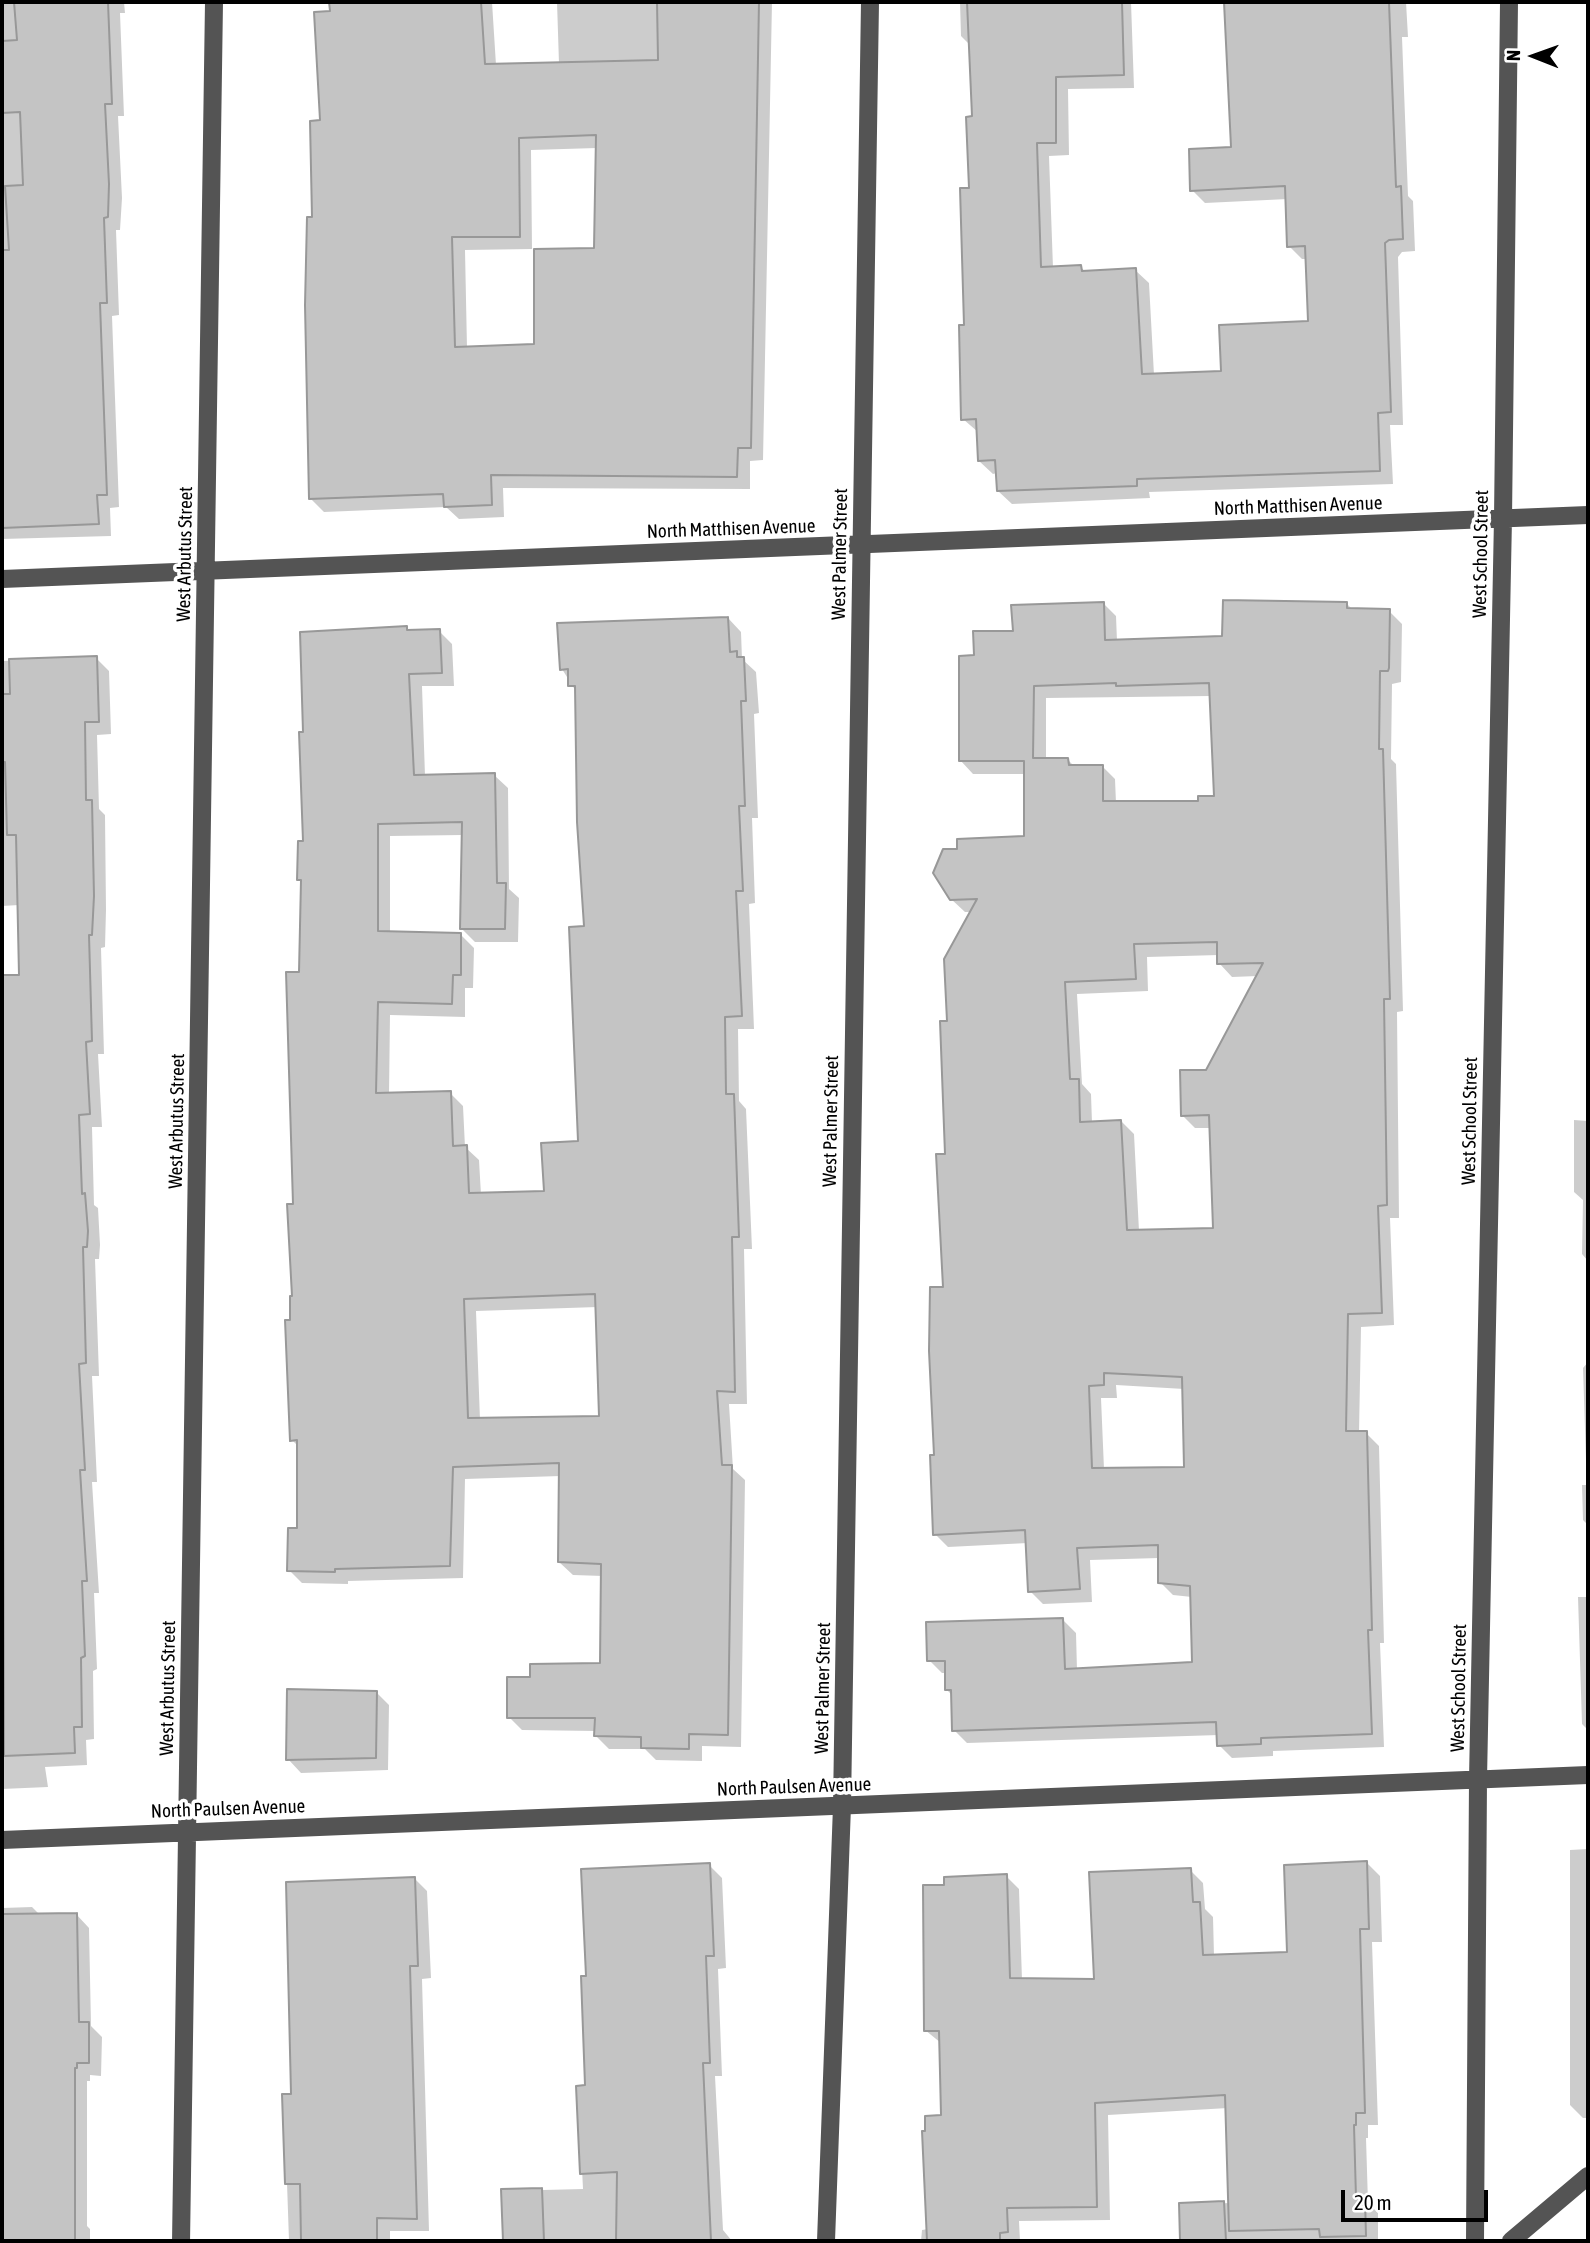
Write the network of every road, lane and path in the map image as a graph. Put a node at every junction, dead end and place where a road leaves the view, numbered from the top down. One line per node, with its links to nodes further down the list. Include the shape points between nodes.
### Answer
1 (214, 2): 7 (street, West Arbutus Street)
2 (870, 2): 6 (street, West Palmer Street)
3 (1509, 2): 5 (street, West School Street)
4 (1588, 515): 5 (street, North Matthisen Avenue)
5 (1503, 519): 6 (street, North Matthisen Avenue); 10 (street, West School Street)
6 (861, 544): 7 (street, North Matthisen Avenue); 11 (street, West Palmer Street)
7 (206, 571): 8 (street, North Matthisen Avenue); 12 (street, West Arbutus Street)
8 (2, 579)
9 (1588, 1775): 10 (street, North Paulsen Avenue)
10 (1478, 1780): 11 (street, North Paulsen Avenue); 17 (street, West School Street)
11 (842, 1806): 12 (street, North Paulsen Avenue); 16 (street, West Palmer Street)
12 (187, 1832): 13 (street, North Paulsen Avenue); 15 (street, West Arbutus Street)
13 (2, 1840)
14 (1588, 2176): 18 (street)
15 (181, 2241)
16 (826, 2241)
17 (1475, 2241)
18 (1511, 2241)

